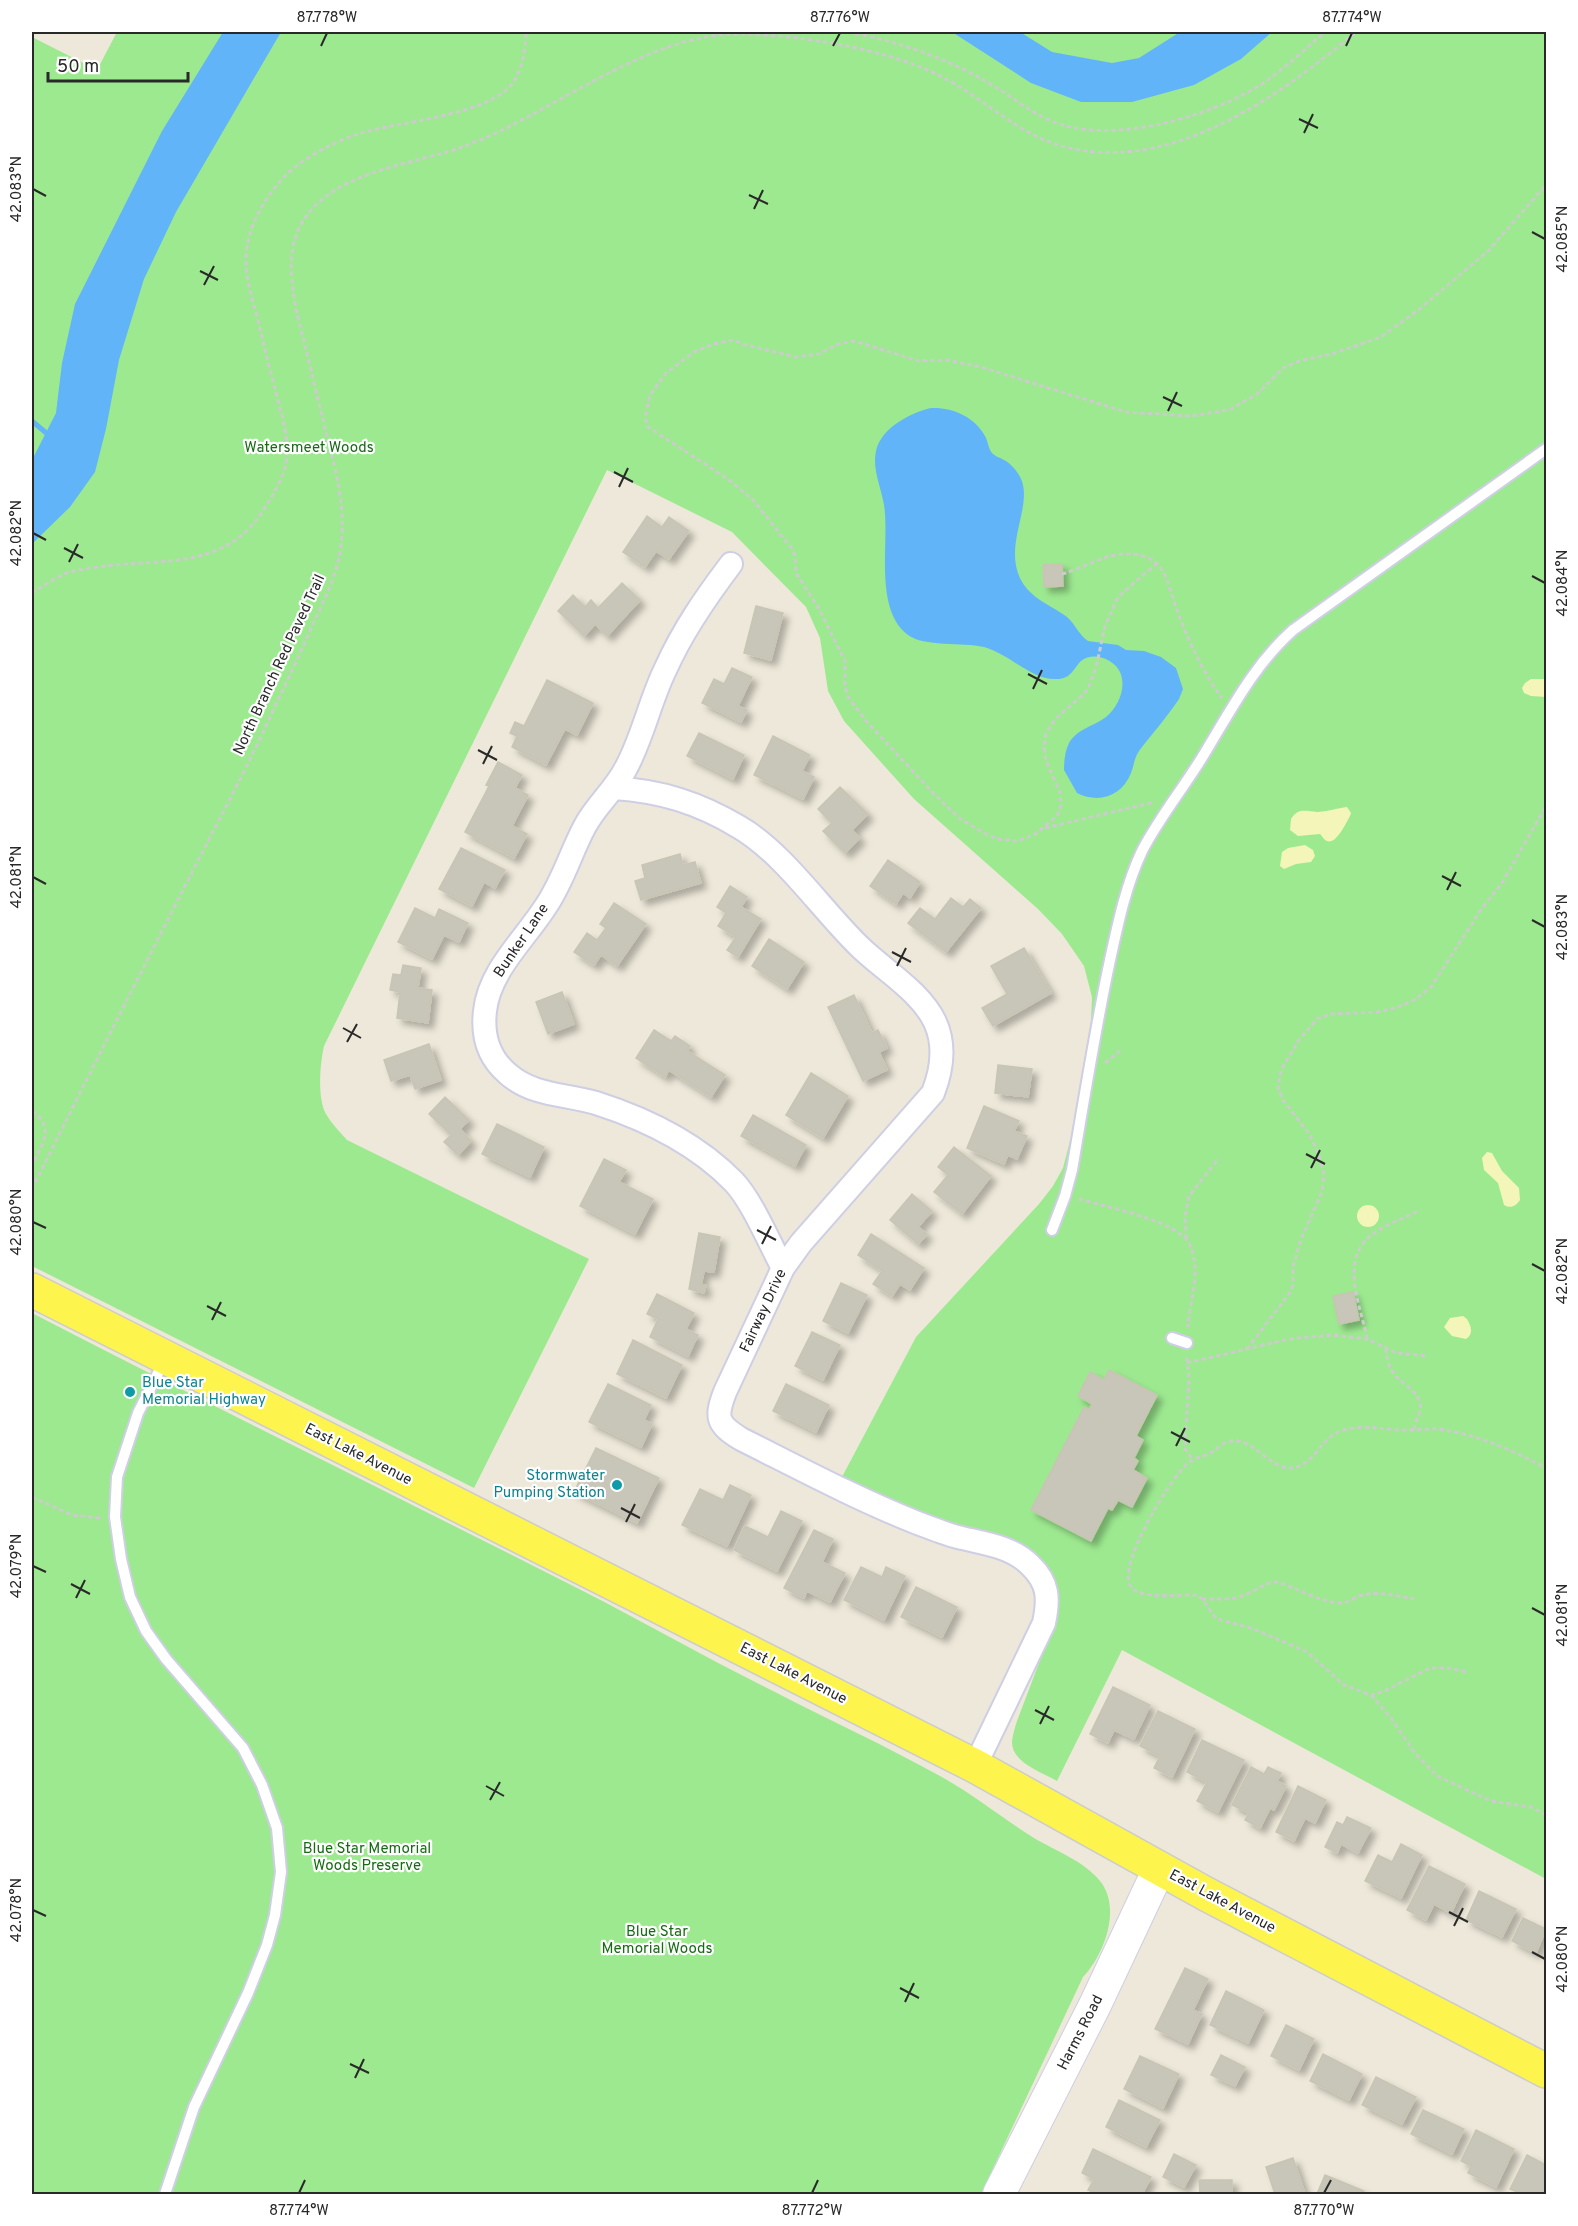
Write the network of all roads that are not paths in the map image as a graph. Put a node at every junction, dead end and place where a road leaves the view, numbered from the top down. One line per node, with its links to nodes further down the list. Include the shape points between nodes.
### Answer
1 (1546, 449): 4 (lane, via 1293,630 1256,669 1142,852 1125,896 1102,996 1072,1170)
2 (731, 564): 3 (street, Bunker Lane, via 699,606 670,658 634,754)
3 (614, 788): 5 (street, Bunker Lane, via 585,825 548,904 500,970 485,1010 484,1038 492,1058 521,1084 549,1094 594,1102 636,1118 701,1154 735,1183); 5 (street, Fairway Drive, via 647,790 680,799 741,828 768,848 862,949 922,1003 935,1022 942,1056 933,1093)
4 (1052, 1230)
5 (783, 1268): 10 (street, Fairway Drive, via 719,1408 719,1421 726,1430 871,1504 1016,1554 1040,1576 1047,1591 1044,1623)
6 (32, 1290): 9 (main road, East Lake Avenue)
7 (1172, 1338): 8 (lane)
8 (1187, 1343)
9 (165, 1358): 10 (main road, East Lake Avenue); 13 (lane, via 138,1413 117,1477 118,1545 130,1597 146,1631 243,1748 262,1785 277,1828 281,1872 267,1945 194,2107)
10 (975, 1766): 11 (main road, East Lake Avenue)
11 (1159, 1869): 12 (main road, East Lake Avenue); 14 (main road, Harms Road)
12 (1546, 2071)
13 (165, 2194)
14 (999, 2194)

